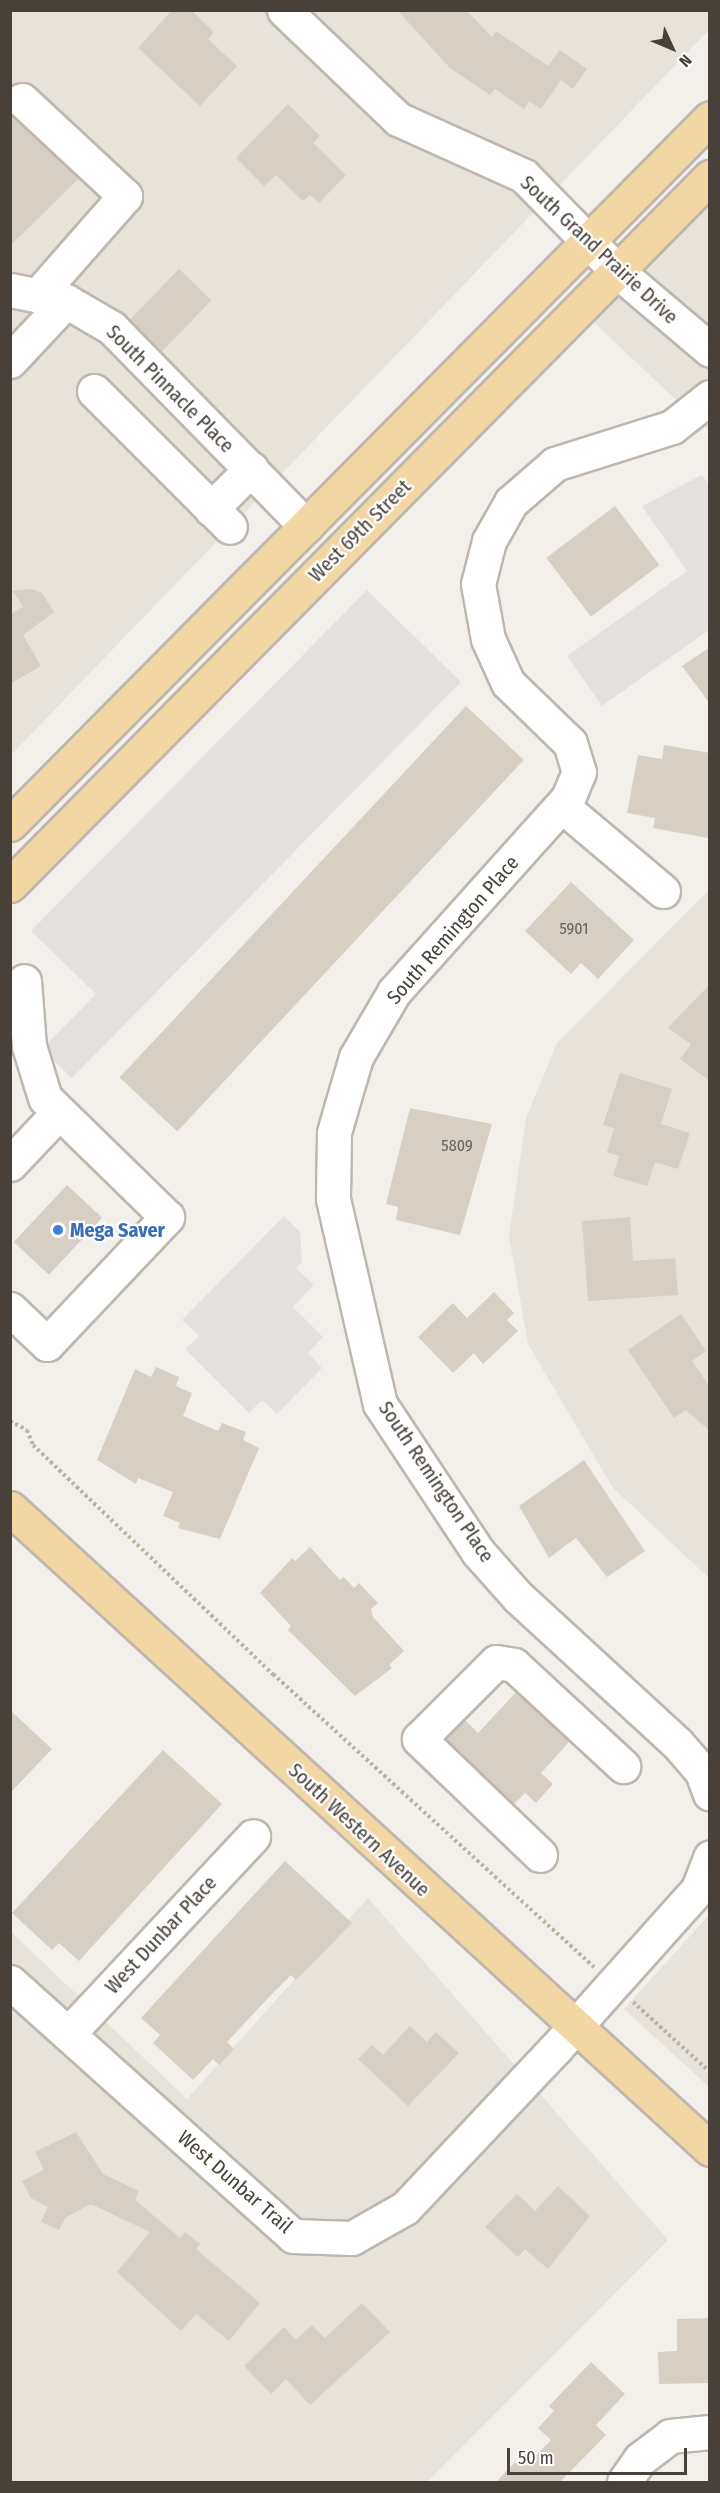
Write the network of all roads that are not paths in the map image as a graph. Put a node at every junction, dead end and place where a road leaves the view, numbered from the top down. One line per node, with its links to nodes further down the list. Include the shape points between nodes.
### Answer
1 (284, 10): 5 (street, South Grand Prairie Drive, via 398,119 524,176)
2 (22, 100): 7 (street, via 125,196)
3 (710, 118): 5 (main road, West 69th Street)
4 (710, 177): 6 (main road, West 69th Street)
5 (587, 242): 6 (street, South Grand Prairie Drive); 13 (main road, West 69th Street)
6 (617, 271): 8 (street, South Grand Prairie Drive); 14 (main road, West 69th Street)
7 (38, 295): 9 (street); 12 (street, South Pinnacle Place, via 112,328)
8 (710, 350)
9 (10, 361)
10 (94, 391): 12 (street, via 220,518)
11 (710, 397): 15 (street, South Remington Place, via 672,427 555,464 511,502 489,541 478,584 488,639 508,683 570,743 579,772)
12 (250, 468): 13 (street, South Pinnacle Place)
13 (306, 526): 14 (main road); 16 (main road, West 69th Street)
14 (337, 555): 17 (main road, West 69th Street)
15 (562, 806): 18 (street); 25 (street, South Remington Place, via 383,1010 356,1057 334,1133 333,1199 380,1404 478,1552 518,1597 677,1743 702,1772)
16 (10, 824)
17 (10, 885)
18 (663, 891)
19 (24, 981): 20 (street, via 29,1046 45,1098)
20 (59, 1112): 21 (street); 22 (street, via 167,1217 47,1344)
21 (10, 1164)
22 (10, 1309)
23 (10, 1508): 30 (main road, South Western Avenue)
24 (623, 1766): 27 (street, via 514,1665 496,1662 419,1739)
25 (710, 1794)
26 (253, 1836): 31 (street, West Dunbar Place)
27 (540, 1855)
28 (710, 1857): 30 (street, via 698,1889)
29 (10, 1982): 31 (street, West Dunbar Trail)
30 (573, 2028): 31 (street, West Dunbar Trail, via 405,2208 352,2238 293,2236); 32 (main road, South Western Avenue)
31 (68, 2034)
32 (710, 2149)
33 (710, 2432): 34 (street, via 670,2436 640,2459)
34 (624, 2482)

